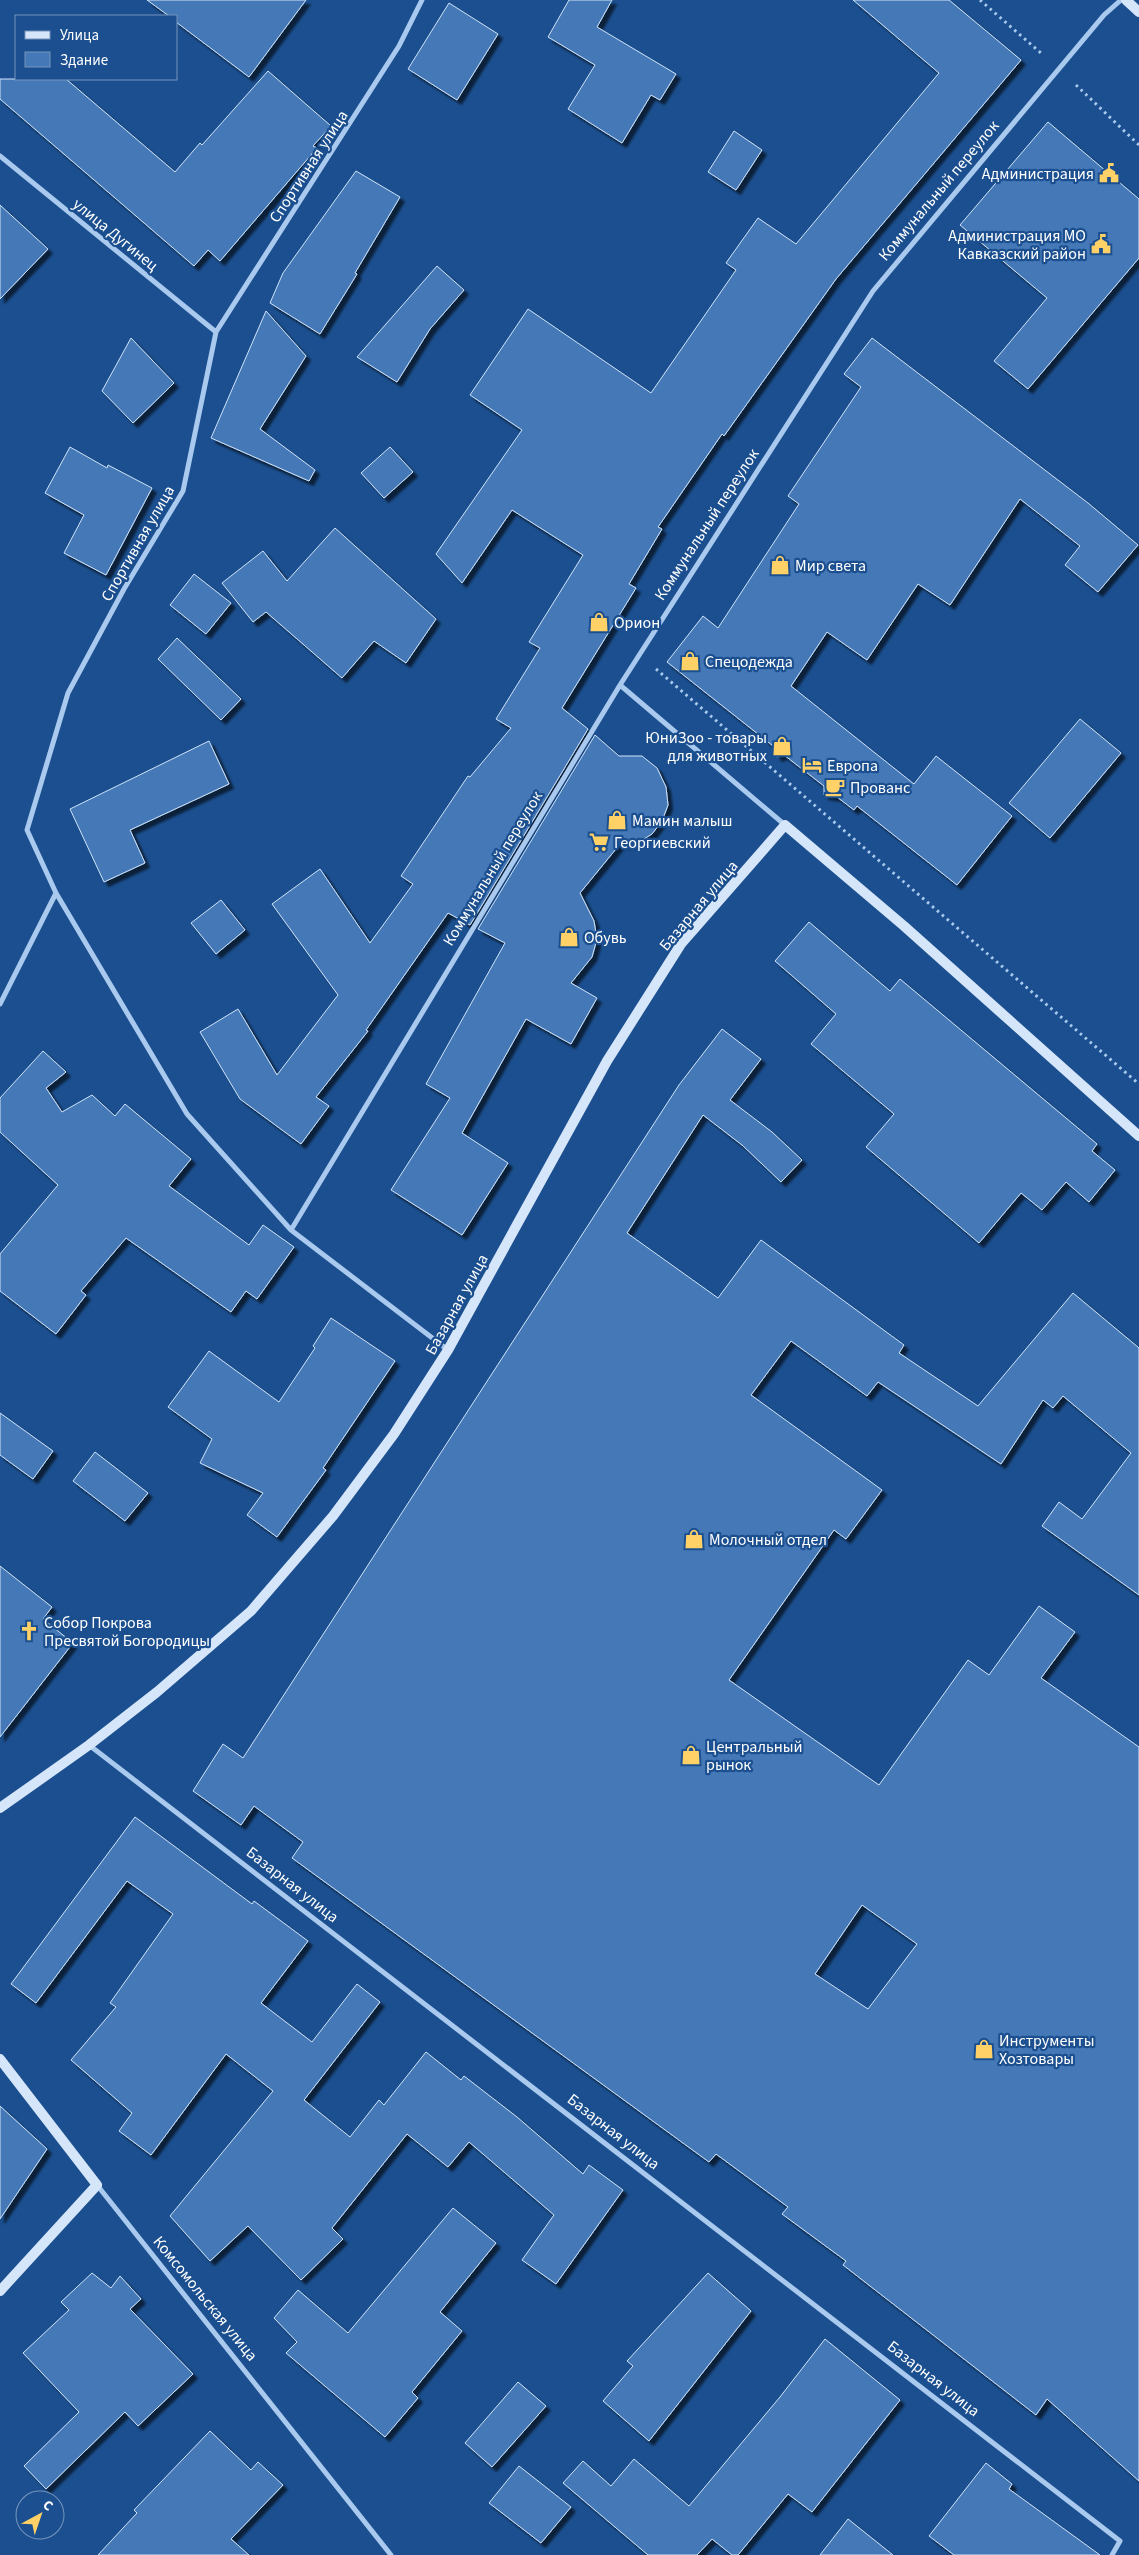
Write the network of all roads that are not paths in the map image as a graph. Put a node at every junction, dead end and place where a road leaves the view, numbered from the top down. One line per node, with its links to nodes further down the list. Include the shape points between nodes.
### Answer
1 (422, 0): 6 (street, Спортивная улица, via 399,46)
2 (1121, 0): 7 (street, Коммунальный переулок, via 1104,15 873,291)
3 (1126, 0): 4 (main road)
4 (1139, 12)
5 (0, 156): 6 (street, улица Дугинец)
6 (216, 332): 9 (street, Спортивная улица, via 183,491 124,589 68,693 27,830)
7 (620, 685): 8 (street); 12 (street, Коммунальный переулок)
8 (785, 825): 11 (main road, via 904,926); 13 (main road, Базарная улица, via 681,944 607,1061)
9 (56, 894): 10 (street); 12 (street, Спортивная улица, via 187,1114)
10 (0, 1004)
11 (1139, 1136)
12 (291, 1230): 13 (street, Спортивная улица)
13 (448, 1350): 14 (main road, Базарная улица, via 394,1434 333,1516 251,1611 157,1692)
14 (89, 1745): 15 (main road, Базарная улица); 20 (street, Базарная улица, via 1120,2541)
15 (0, 1808)
16 (0, 2058): 17 (main road, Комсомольская улица)
17 (97, 2185): 18 (main road); 19 (street, Комсомольская улица)
18 (0, 2291)
19 (392, 2555)
20 (1112, 2555)

